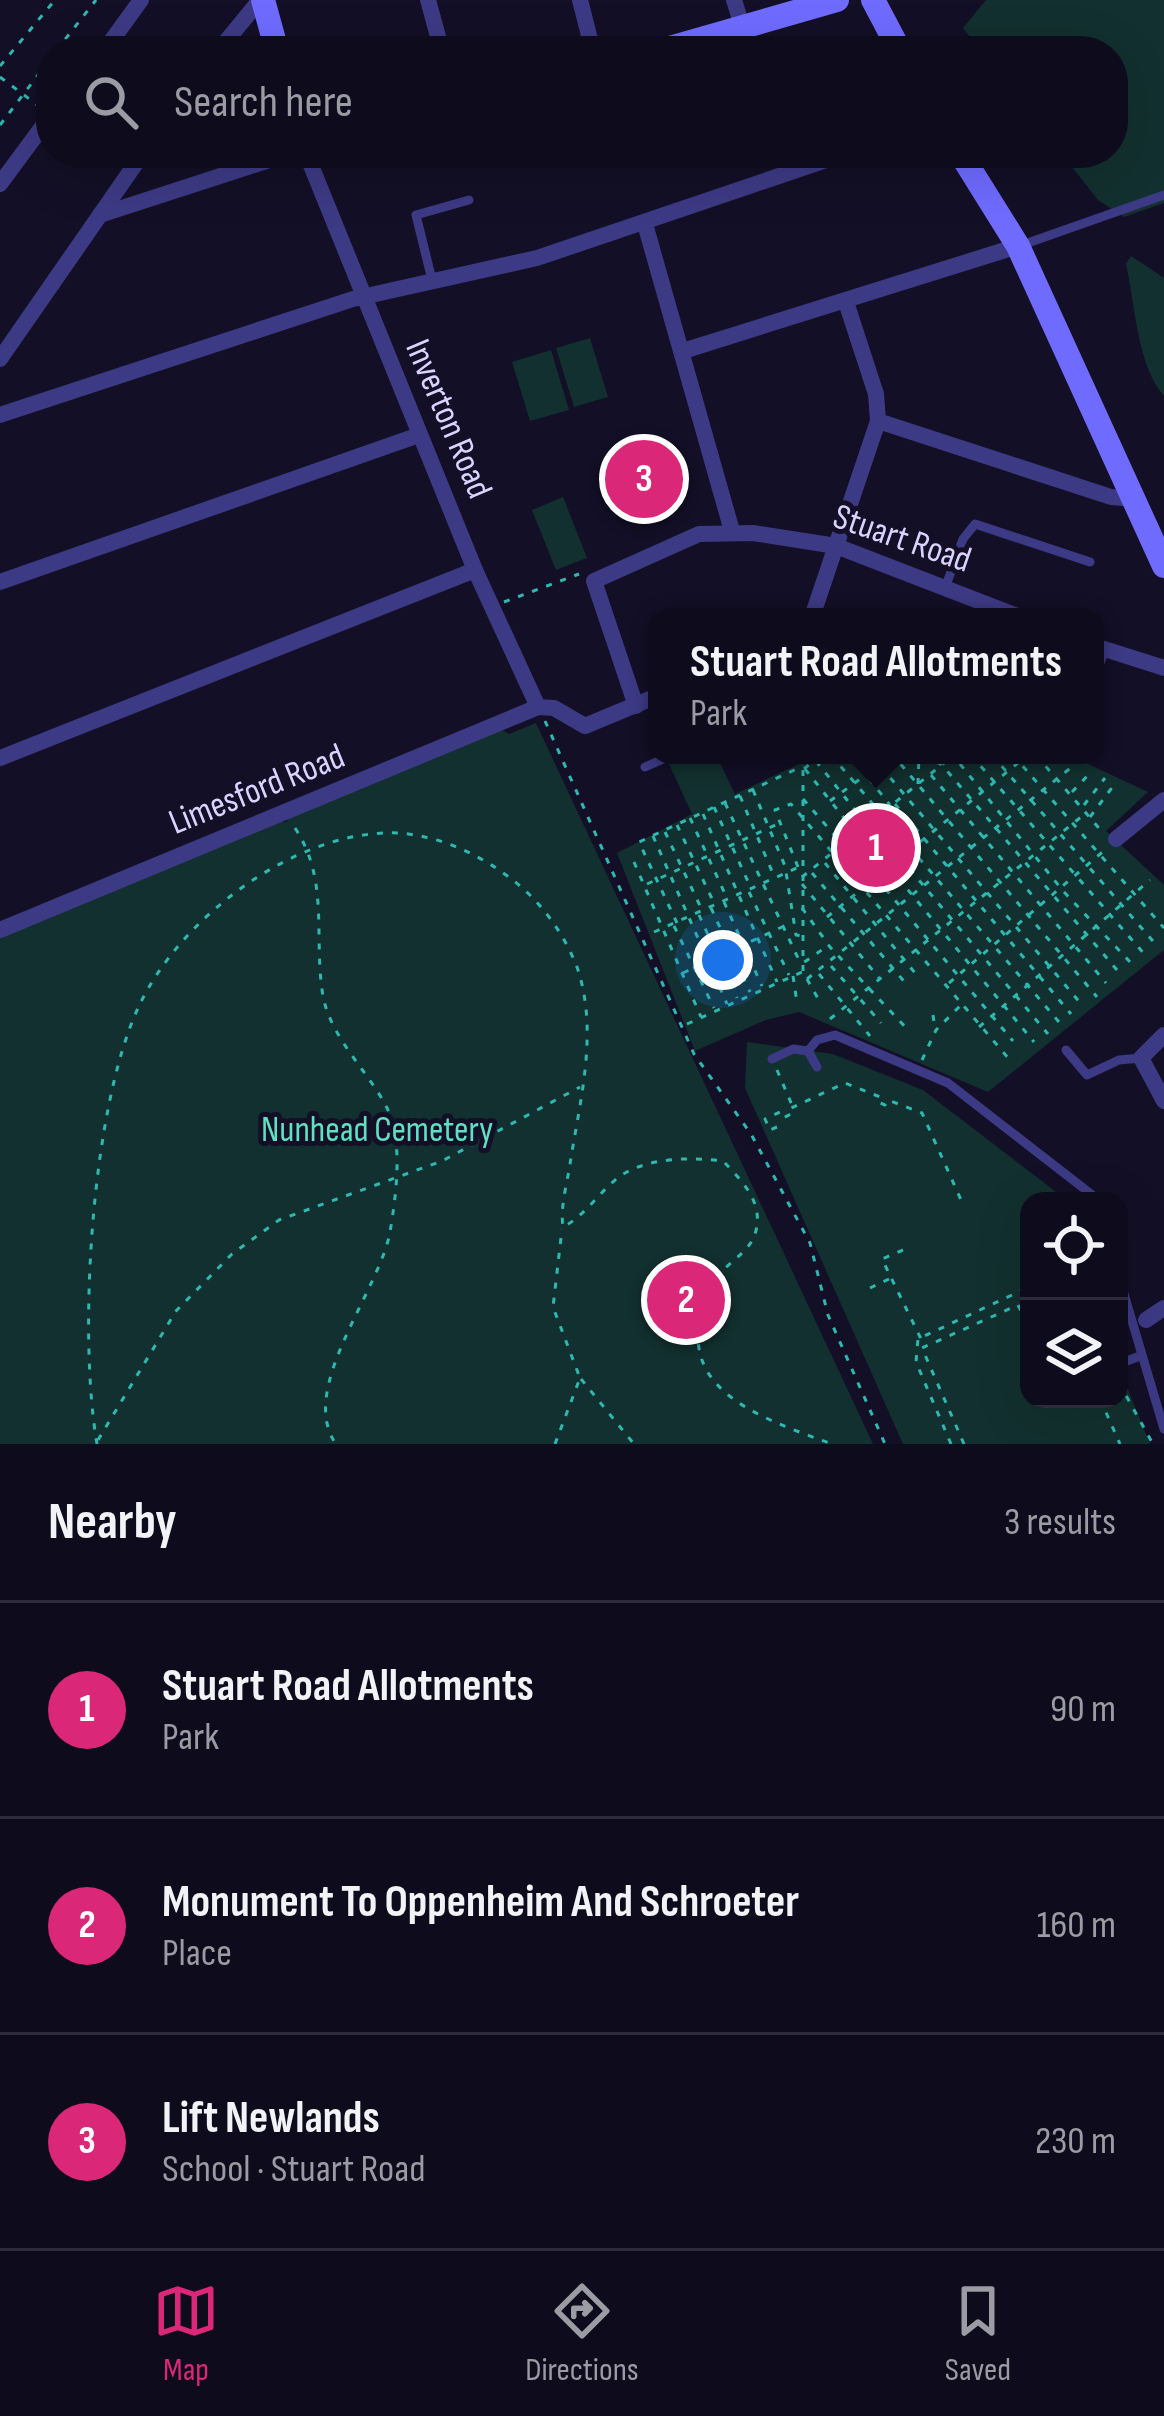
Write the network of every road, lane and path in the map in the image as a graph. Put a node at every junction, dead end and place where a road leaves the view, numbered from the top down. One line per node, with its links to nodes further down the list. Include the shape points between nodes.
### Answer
1 (55, 0): 19 (path)
2 (96, 0): 11 (path)
3 (142, 0): 12 (street)
4 (261, 0): 13 (street); 14 (street)
5 (428, 0): 15 (street)
6 (580, 0): 16 (street)
7 (734, 0): 10 (street)
8 (837, 0): 10 (street)
9 (877, 2): 18 (street)
10 (742, 26): 17 (street)
11 (68, 36)
12 (115, 36)
13 (231, 36)
14 (272, 36)
15 (438, 36)
16 (588, 36)
17 (709, 36)
18 (893, 36)
19 (0, 66)
20 (0, 77): 22 (path)
21 (36, 77): 22 (path)
22 (23, 94): 23 (path); 24 (path)
23 (36, 104)
24 (0, 125)
25 (36, 135): 31 (street)
26 (132, 168): 34 (street)
27 (245, 168): 34 (street)
28 (312, 168): 38 (street, Inverton Road)
29 (804, 168): 35 (street)
30 (969, 168): 36 (street)
31 (0, 184)
32 (1164, 195): 36 (lane)
33 (469, 200): 37 (lane, via 416,215)
34 (99, 215): 41 (street)
35 (645, 224): 37 (street); 40 (street)
36 (1018, 246): 39 (street); 45 (street)
37 (432, 280): 38 (street)
38 (362, 297): 42 (street); 44 (street, Inverton Road)
39 (845, 302): 40 (street); 43 (street)
40 (683, 351): 46 (street)
41 (0, 358)
42 (0, 415)
43 (878, 421): 45 (street); 47 (street)
44 (419, 436): 50 (street, Inverton Road); 52 (street)
45 (1136, 500): 49 (street)
46 (732, 531): 47 (street, Stuart Road); 51 (street, Stuart Road, via 677,542)
47 (836, 546): 53 (street, Stuart Road); 57 (street)
48 (1090, 562): 53 (lane, via 975,524)
49 (1164, 566)
50 (475, 569): 56 (street, Inverton Road); 66 (street)
51 (594, 581): 56 (path, via 578,574); 64 (street)
52 (0, 582)
53 (945, 589): 60 (street, Stuart Road)
54 (926, 603): 58 (path)
55 (933, 605): 59 (path)
56 (491, 607): 65 (street, Inverton Road)
57 (815, 608)
58 (923, 608)
59 (932, 608)
60 (996, 608)
61 (1104, 649): 62 (street)
62 (1164, 668)
63 (648, 700): 64 (street)
64 (636, 706): 65 (street, via 585,727)
65 (538, 707): 116 (street, Limesford Road); 323 (path, via 694,1054 752,1134 810,1243 828,1315)
66 (0, 758)
67 (652, 764): 84 (lane)
68 (803, 764): 85 (path)
69 (810, 764): 85 (path)
70 (818, 764): 98 (path)
71 (839, 764): 93 (path)
72 (858, 764): 88 (path)
73 (878, 764): 88 (path); 102 (path)
74 (901, 764): 94 (path)
75 (920, 764): 94 (path)
76 (943, 764): 89 (path); 104 (path)
77 (961, 764): 97 (path)
78 (979, 764): 91 (path)
79 (1000, 764): 86 (path)
80 (1015, 764): 86 (path)
81 (1020, 764): 99 (path)
82 (1044, 765): 92 (path)
83 (1073, 766): 92 (path)
84 (645, 767)
85 (803, 769): 96 (path); 103 (path); 107 (path)
86 (1006, 771): 91 (path); 108 (path)
87 (1092, 771): 100 (path)
88 (866, 774): 93 (path); 109 (path)
89 (931, 775): 94 (path); 111 (path)
90 (1105, 778): 114 (path)
91 (993, 780): 97 (path); 113 (path)
92 (1058, 781): 99 (path); 100 (path)
93 (854, 783): 98 (path); 115 (path)
94 (919, 785): 102 (path); 119 (path)
95 (1114, 785): 114 (path)
96 (752, 788): 101 (path); 127 (path)
97 (980, 790): 104 (path); 122 (path)
98 (841, 792): 107 (path); 124 (path)
99 (1044, 794): 108 (path); 125 (path)
100 (1070, 794): 114 (path)
101 (739, 795): 106 (path); 131 (path)
102 (906, 795): 109 (path); 126 (path)
103 (802, 798): 117 (path); 118 (path)
104 (969, 798): 111 (path); 129 (path)
105 (1164, 800): 135 (street)
106 (724, 802): 110 (path); 136 (path)
107 (831, 802): 117 (path); 130 (path)
108 (1032, 803): 113 (path); 132 (path)
109 (893, 805): 115 (path); 134 (path)
110 (714, 807): 112 (path); 140 (path)
111 (957, 808): 119 (path); 137 (path)
112 (702, 812): 120 (path); 144 (path)
113 (1019, 813): 122 (path); 139 (path)
114 (1086, 813): 125 (path); 149 (path, via 1113,844)
115 (882, 814): 124 (path); 141 (path)
116 (287, 815): 143 (path); 208 (street, Limesford Road)
117 (818, 815): 138 (path)
118 (801, 816): 121 (path, via 789,804 776,810); 145 (path); 156 (path)
119 (946, 817): 126 (path); 142 (path)
120 (690, 818): 123 (path); 146 (path)
121 (781, 823): 127 (path); 156 (path)
122 (1007, 823): 129 (path); 147 (path)
123 (677, 824): 128 (path); 151 (path)
124 (869, 824): 130 (path); 148 (path)
125 (1070, 826): 132 (path); 149 (path)
126 (934, 828): 134 (path); 150 (path)
127 (769, 829): 131 (path); 160 (path)
128 (664, 830): 133 (path); 158 (path)
129 (996, 831): 137 (path); 154 (path)
130 (858, 834): 138 (path); 155 (path)
131 (756, 835): 136 (path); 164 (path)
132 (1058, 835): 139 (path); 157 (path)
133 (653, 836): 163 (path); 168 (path, via 639,842)
134 (922, 838): 141 (path); 159 (path)
135 (1116, 839)
136 (744, 841): 140 (path); 171 (path)
137 (983, 841): 142 (path); 162 (path)
138 (845, 844): 145 (path); 165 (path)
139 (1045, 844): 147 (path); 167 (path)
140 (732, 846): 144 (path); 175 (path)
141 (910, 847): 148 (path); 166 (path)
142 (972, 850): 150 (path); 172 (path)
143 (310, 851): 292 (path, via 398,833 463,848 528,892 578,970 589,1034); 298 (path, via 322,908 323,998 356,1068 387,1107); 318 (path, via 196,926 137,1008 106,1122 93,1234 86,1344)
144 (719, 851): 146 (path); 179 (path)
145 (835, 853): 153 (path); 174 (path)
146 (706, 854): 151 (path); 184 (path)
147 (1033, 854): 154 (path); 177 (path)
148 (898, 856): 155 (path); 176 (path)
149 (1098, 857): 157 (path); 180 (path)
150 (961, 859): 159 (path); 178 (path)
151 (694, 860): 158 (path); 186 (path)
152 (634, 862): 173 (path)
153 (824, 862): 161 (path); 181 (path)
154 (1021, 863): 162 (path); 183 (path)
155 (886, 866): 165 (path); 182 (path)
156 (800, 867): 160 (path); 169 (path)
157 (1086, 868): 167 (path); 188 (path)
158 (681, 869): 163 (path); 193 (path)
159 (948, 869): 166 (path); 185 (path)
160 (786, 872): 164 (path); 211 (path)
161 (811, 872): 169 (path); 187 (path)
162 (1010, 873): 172 (path); 191 (path)
163 (670, 876): 168 (path); 198 (path)
164 (775, 876): 171 (path)
165 (875, 877): 174 (path); 190 (path)
166 (937, 878): 176 (path); 192 (path)
167 (1074, 878): 177 (path); 195 (path)
168 (658, 880): 173 (path); 200 (path)
169 (801, 880): 189 (path); 196 (path)
170 (1150, 880): 180 (path)
171 (763, 882): 175 (path); 202 (path)
172 (999, 883): 178 (path); 197 (path)
173 (644, 885): 206 (path)
174 (864, 886): 181 (path); 194 (path)
175 (749, 888): 179 (path); 210 (path)
176 (924, 888): 182 (path); 199 (path)
177 (1064, 888): 183 (path); 201 (path)
178 (987, 892): 185 (path); 204 (path)
179 (736, 894): 184 (path); 215 (path)
180 (1133, 895): 188 (path); 205 (path)
181 (851, 897): 187 (path); 203 (path)
182 (913, 897): 190 (path); 207 (path)
183 (1051, 898): 191 (path); 213 (path)
184 (725, 899): 186 (path); 217 (path)
185 (975, 901): 192 (path); 212 (path)
186 (713, 906): 193 (path); 224 (path)
187 (838, 906): 196 (path); 214 (path)
188 (1121, 906): 195 (path); 222 (path)
189 (801, 907): 211 (path); 218 (path)
190 (900, 908): 194 (path); 216 (path)
191 (1039, 908): 197 (path); 221 (path)
192 (964, 910): 199 (path); 220 (path)
193 (700, 912): 198 (path); 226 (path)
194 (889, 916): 203 (path); 223 (path)
195 (1109, 916): 201 (path); 228 (path)
196 (827, 917): 219 (path)
197 (1028, 917): 204 (path); 227 (path)
198 (689, 918): 200 (path); 231 (path)
199 (951, 920): 207 (path); 225 (path)
200 (675, 924): 206 (path); 236 (path)
201 (1097, 926): 213 (path); 234 (path)
202 (782, 927): 210 (path); 232 (path)
203 (876, 927): 214 (path); 230 (path)
204 (1016, 927): 212 (path); 238 (path)
205 (1164, 928)
206 (664, 929): 209 (path); 242 (path)
207 (939, 929): 216 (path); 235 (path)
208 (0, 930)
209 (653, 932)
210 (768, 934): 215 (path); 243 (path)
211 (802, 935): 232 (path)
212 (1005, 936): 220 (path); 245 (path)
213 (1087, 936): 221 (path); 239 (path)
214 (865, 937): 219 (path); 237 (path)
215 (757, 939): 217 (path); 249 (path)
216 (926, 940): 223 (path); 244 (path)
217 (743, 945): 224 (path); 255 (path)
218 (829, 945): 229 (path); 232 (path)
219 (852, 946): 229 (path); 246 (path)
220 (993, 946): 225 (path); 253 (path)
221 (1074, 946): 227 (path); 250 (path)
222 (1158, 946)
223 (914, 948): 230 (path); 251 (path)
224 (730, 950): 226 (path); 256 (path)
225 (982, 955): 235 (path); 260 (path)
226 (718, 956): 231 (path); 259 (path)
227 (1062, 956): 238 (path); 258 (path)
228 (1146, 956)
229 (839, 957): 233 (path); 254 (path)
230 (903, 958): 237 (path); 248 (path)
231 (706, 962): 236 (path); 263 (path)
232 (803, 963): 240 (path)
233 (830, 964): 241 (path); 257 (path)
234 (1132, 964)
235 (970, 965): 244 (path); 267 (path)
236 (695, 967): 242 (path); 268 (path)
237 (892, 968): 246 (path); 252 (path)
238 (1049, 968): 245 (path); 265 (path)
239 (1117, 970)
240 (803, 972): 243 (path); 247 (path)
241 (818, 973): 247 (path); 266 (path)
242 (681, 974): 272 (path)
243 (791, 976): 249 (path); 262 (path)
244 (957, 976): 251 (path); 271 (path)
245 (1040, 976): 253 (path); 269 (path)
246 (879, 978): 254 (path)
247 (807, 979): 261 (path)
248 (920, 979)
249 (777, 982): 255 (path)
250 (1106, 983)
251 (948, 984): 264 (path)
252 (908, 986)
253 (1028, 986): 260 (path); 274 (path)
254 (868, 987): 257 (path); 279 (path)
255 (763, 988): 256 (path)
256 (750, 993): 259 (path)
257 (857, 996): 266 (path); 275 (path)
258 (1097, 997)
259 (737, 998): 263 (path)
260 (1016, 998): 267 (path); 280 (path)
261 (820, 1002)
262 (797, 1003)
263 (727, 1004): 268 (path)
264 (961, 1005): 277 (path); 278 (path)
265 (1082, 1005)
266 (846, 1006): 273 (path); 282 (path)
267 (1004, 1007): 271 (path); 284 (path)
268 (715, 1010): 272 (path)
269 (1071, 1014)
270 (933, 1015): 278 (path)
271 (992, 1016): 277 (path); 283 (path)
272 (701, 1017): 276 (path)
273 (830, 1019)
274 (1059, 1022)
275 (881, 1023)
276 (687, 1024)
277 (980, 1027): 288 (path)
278 (936, 1030): 290 (path)
279 (910, 1032)
280 (1048, 1034)
281 (1164, 1036): 287 (street)
282 (871, 1037)
283 (1013, 1041)
284 (1034, 1042)
285 (1066, 1050): 287 (lane, via 1087,1075)
286 (808, 1051): 289 (lane, via 793,1049); 291 (lane); 299 (lane, via 835,1035 948,1083)
287 (1141, 1058): 293 (street)
288 (1009, 1060)
289 (774, 1062): 294 (path)
290 (921, 1062)
291 (817, 1067)
292 (582, 1087): 298 (path); 301 (path)
293 (1164, 1102)
294 (792, 1107): 295 (path, via 845,1083); 297 (path, via 783,1118 780,1112 765,1119 770,1130)
295 (926, 1120): 296 (path); 300 (path)
296 (917, 1124)
297 (777, 1127)
298 (396, 1181): 318 (path, via 279,1220 232,1254 176,1311); 319 (path, via 379,1271 324,1398 325,1429)
299 (1088, 1192)
300 (962, 1202)
301 (563, 1227): 314 (path, via 553,1307); 322 (path, via 621,1175 692,1157 723,1161 754,1198 756,1233 720,1271 699,1311 698,1348 714,1384 734,1402)
302 (903, 1250): 303 (path, via 882,1259)
303 (891, 1278): 304 (path); 310 (path)
304 (870, 1288)
305 (1020, 1291): 310 (path)
306 (1125, 1300): 312 (lane)
307 (1164, 1308): 309 (street)
308 (1020, 1309): 311 (path)
309 (1146, 1320)
310 (920, 1338): 311 (path); 324 (path, via 916,1362)
311 (925, 1347): 325 (path)
312 (1140, 1356): 313 (lane); 317 (lane)
313 (1128, 1361)
314 (580, 1378): 320 (path); 321 (path)
315 (1128, 1399): 327 (path)
316 (1104, 1408): 326 (path)
317 (1164, 1429)
318 (97, 1442)
319 (336, 1444)
320 (556, 1444)
321 (634, 1444)
322 (832, 1444)
323 (885, 1444)
324 (951, 1444)
325 (964, 1444)
326 (1120, 1444)
327 (1153, 1444)

